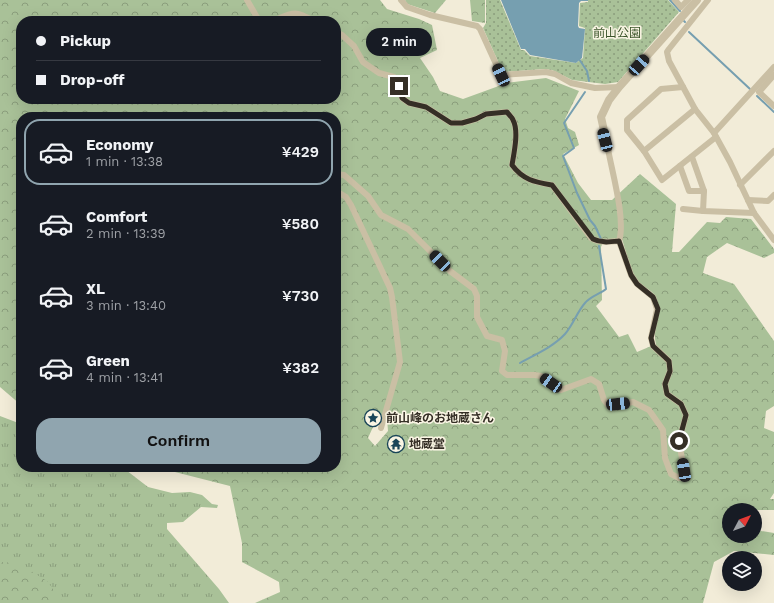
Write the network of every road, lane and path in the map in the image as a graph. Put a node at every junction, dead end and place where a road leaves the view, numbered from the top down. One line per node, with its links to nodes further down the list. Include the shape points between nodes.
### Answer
1 (247, 0): 7 (street)
2 (401, 0): 13 (street, via 407,7 430,15 477,26 501,75 546,72 571,83 595,88)
3 (675, 0): 4 (street, via 682,6)
4 (688, 0)
5 (697, 0): 13 (street)
6 (708, 0): 14 (street, via 667,52)
7 (256, 16)
8 (284, 16): 9 (street, via 299,13)
9 (305, 16)
10 (341, 34): 33 (street, via 354,46 363,62 380,74 394,77 402,98 409,103 426,107 451,123 462,123 486,114 507,112 514,121 516,134 512,165 518,174 534,182 552,185 593,239 598,242)
11 (774, 68): 17 (street)
12 (774, 75): 15 (street, via 759,92)
13 (619, 87): 18 (street, via 609,100 601,118)
14 (683, 87): 16 (street); 19 (street, via 661,89 627,120 627,130)
15 (774, 106)
16 (695, 109): 17 (street); 19 (street)
17 (715, 135): 21 (street); 24 (street)
18 (608, 149): 33 (street, via 619,207)
19 (644, 151): 22 (street, via 662,180)
20 (774, 151): 24 (street)
21 (692, 157): 22 (street); 25 (street)
22 (680, 166): 25 (street, via 689,191)
23 (341, 175): 33 (street, via 368,196 381,214 408,229 450,271 474,290 477,296 478,317 487,336 502,340 505,351 502,371 507,375 541,376 561,390 591,379 599,384 604,400 609,406 633,402 649,410 663,430 664,458 671,474 679,478 684,470 679,441 686,415 681,404 667,394 665,384 670,371 669,361 653,346 651,338 658,309 653,297 637,284 631,275)
24 (740, 184): 28 (street)
25 (704, 191): 30 (street)
26 (341, 194): 34 (street, via 351,205 390,288 392,298 400,362)
27 (774, 194): 28 (street, via 768,201)
28 (748, 200): 31 (street)
29 (683, 209): 30 (street)
30 (703, 211): 31 (street)
31 (754, 213): 32 (street)
32 (774, 240)
33 (619, 241)
34 (381, 428)

